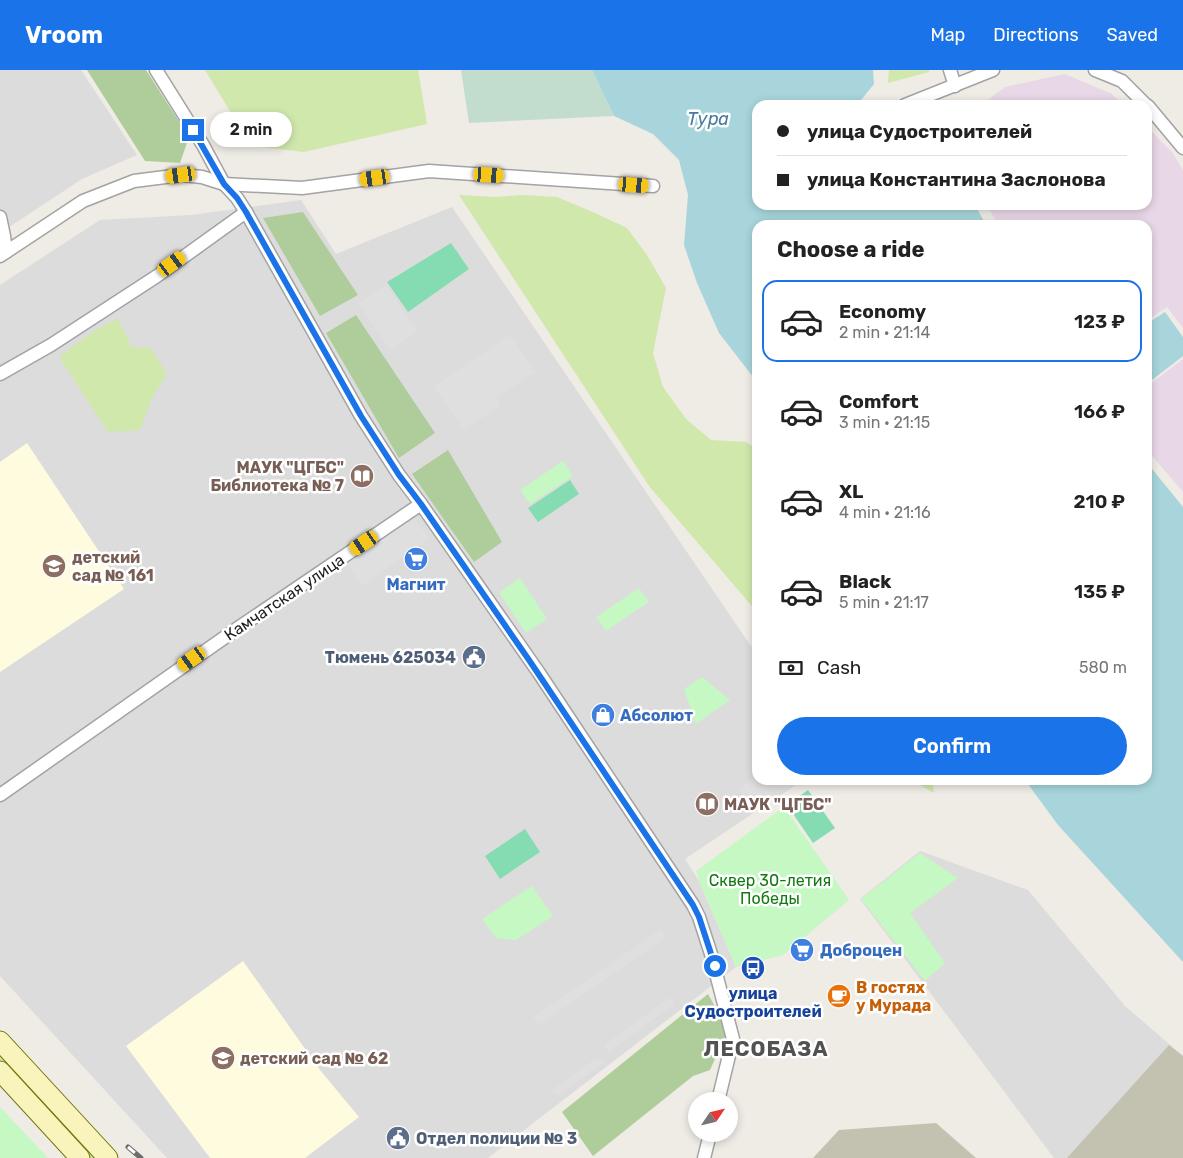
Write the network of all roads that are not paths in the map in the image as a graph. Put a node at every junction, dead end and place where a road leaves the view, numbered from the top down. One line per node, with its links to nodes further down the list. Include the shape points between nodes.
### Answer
1 (156, 70): 10 (street)
2 (950, 70): 5 (street)
3 (993, 70): 5 (street)
4 (1095, 70): 7 (street, via 1122,81)
5 (955, 86): 6 (street)
6 (918, 100)
7 (1141, 100)
8 (1152, 112): 9 (street)
9 (1183, 148)
10 (224, 184): 11 (street, via 302,188 429,171); 12 (street); 14 (street, via 181,175 134,181 83,201)
11 (653, 186)
12 (246, 212): 15 (street, via 149,282 51,346); 16 (street, via 361,416)
13 (0, 217): 14 (street)
14 (3, 254)
15 (0, 374)
16 (421, 504): 17 (street, Камчатская улица); 20 (street, via 693,905 711,954 733,1039)
17 (0, 795)
18 (0, 1041): 23 (main road)
19 (0, 1071): 22 (main road)
20 (720, 1092)
21 (708, 1142): 24 (street)
22 (80, 1158)
23 (108, 1158)
24 (704, 1158)

